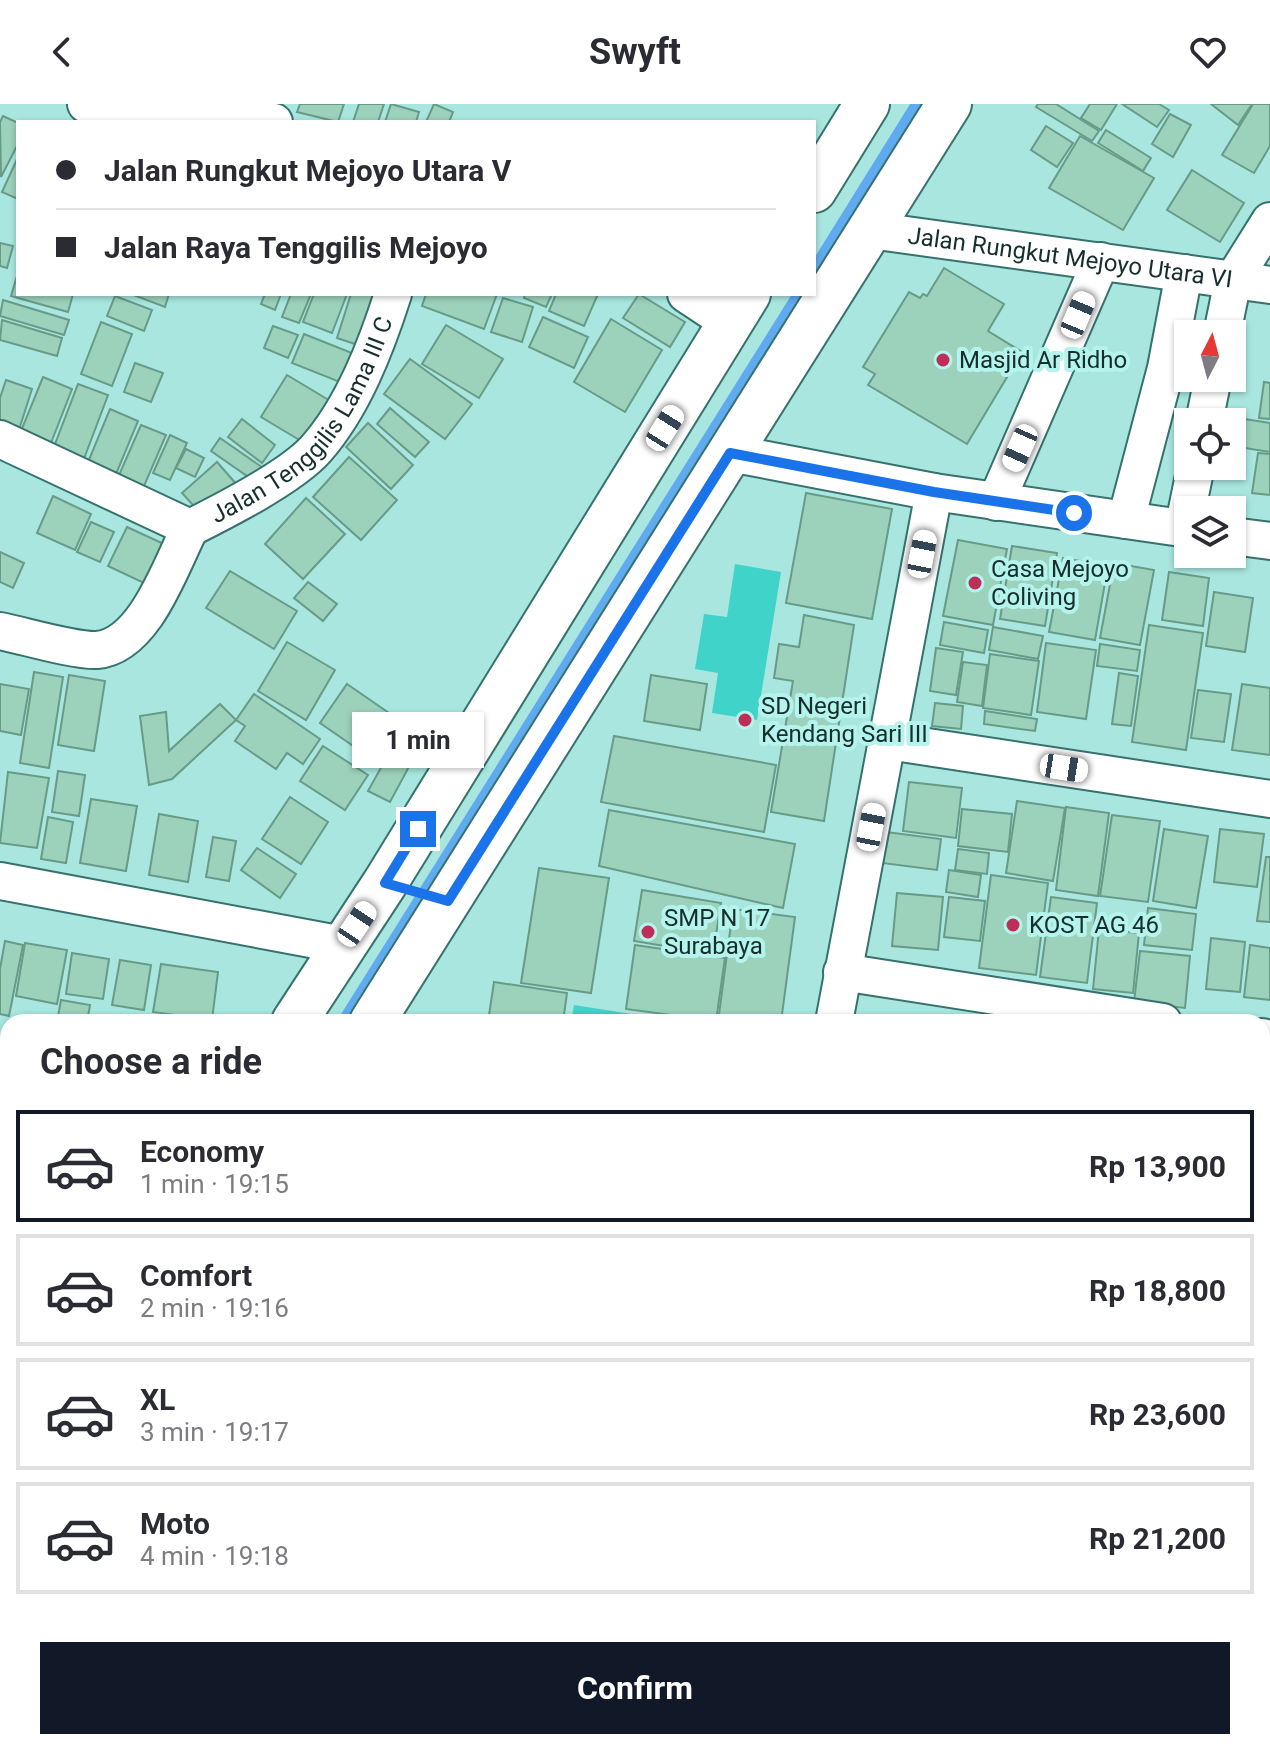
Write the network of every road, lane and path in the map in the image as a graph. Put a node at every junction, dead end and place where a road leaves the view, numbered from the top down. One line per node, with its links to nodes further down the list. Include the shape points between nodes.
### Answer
1 (86, 104): 4 (street)
2 (867, 104): 5 (street)
3 (949, 104): 7 (street)
4 (253, 120)
5 (816, 187)
6 (1270, 221): 10 (street)
7 (870, 230): 8 (street, Jalan Rungkut Mejoyo Utara VI); 17 (street)
8 (1101, 261): 9 (street, Jalan Rungkut Mejoyo Utara VI); 19 (street)
9 (1184, 273): 10 (street, Jalan Rungkut Mejoyo Utara VI); 20 (street, via 1166,368)
10 (1233, 280): 11 (street, Jalan Rungkut Mejoyo Utara VI); 15 (street)
11 (1270, 285)
12 (392, 296): 22 (street, Jalan Tenggilis Lama III C, via 358,383 315,450 241,503)
13 (694, 296): 14 (street)
14 (739, 308): 29 (street)
15 (1225, 320)
16 (0, 439): 22 (street)
17 (730, 453): 18 (street); 30 (street)
18 (934, 492): 19 (street); 26 (street)
19 (996, 502): 20 (street)
20 (1126, 520): 21 (street)
21 (1174, 527)
22 (190, 528): 25 (street, via 142,623 122,641 97,650)
23 (1246, 538): 24 (street)
24 (1270, 541)
25 (0, 631)
26 (888, 741): 27 (street); 32 (street)
27 (1270, 799)
28 (0, 881): 31 (street)
29 (390, 885): 30 (street); 31 (street)
30 (443, 899): 34 (street)
31 (343, 945): 33 (street)
32 (842, 972): 35 (street); 36 (street)
33 (299, 1014)
34 (377, 1014)
35 (835, 1014)
36 (1112, 1014)

